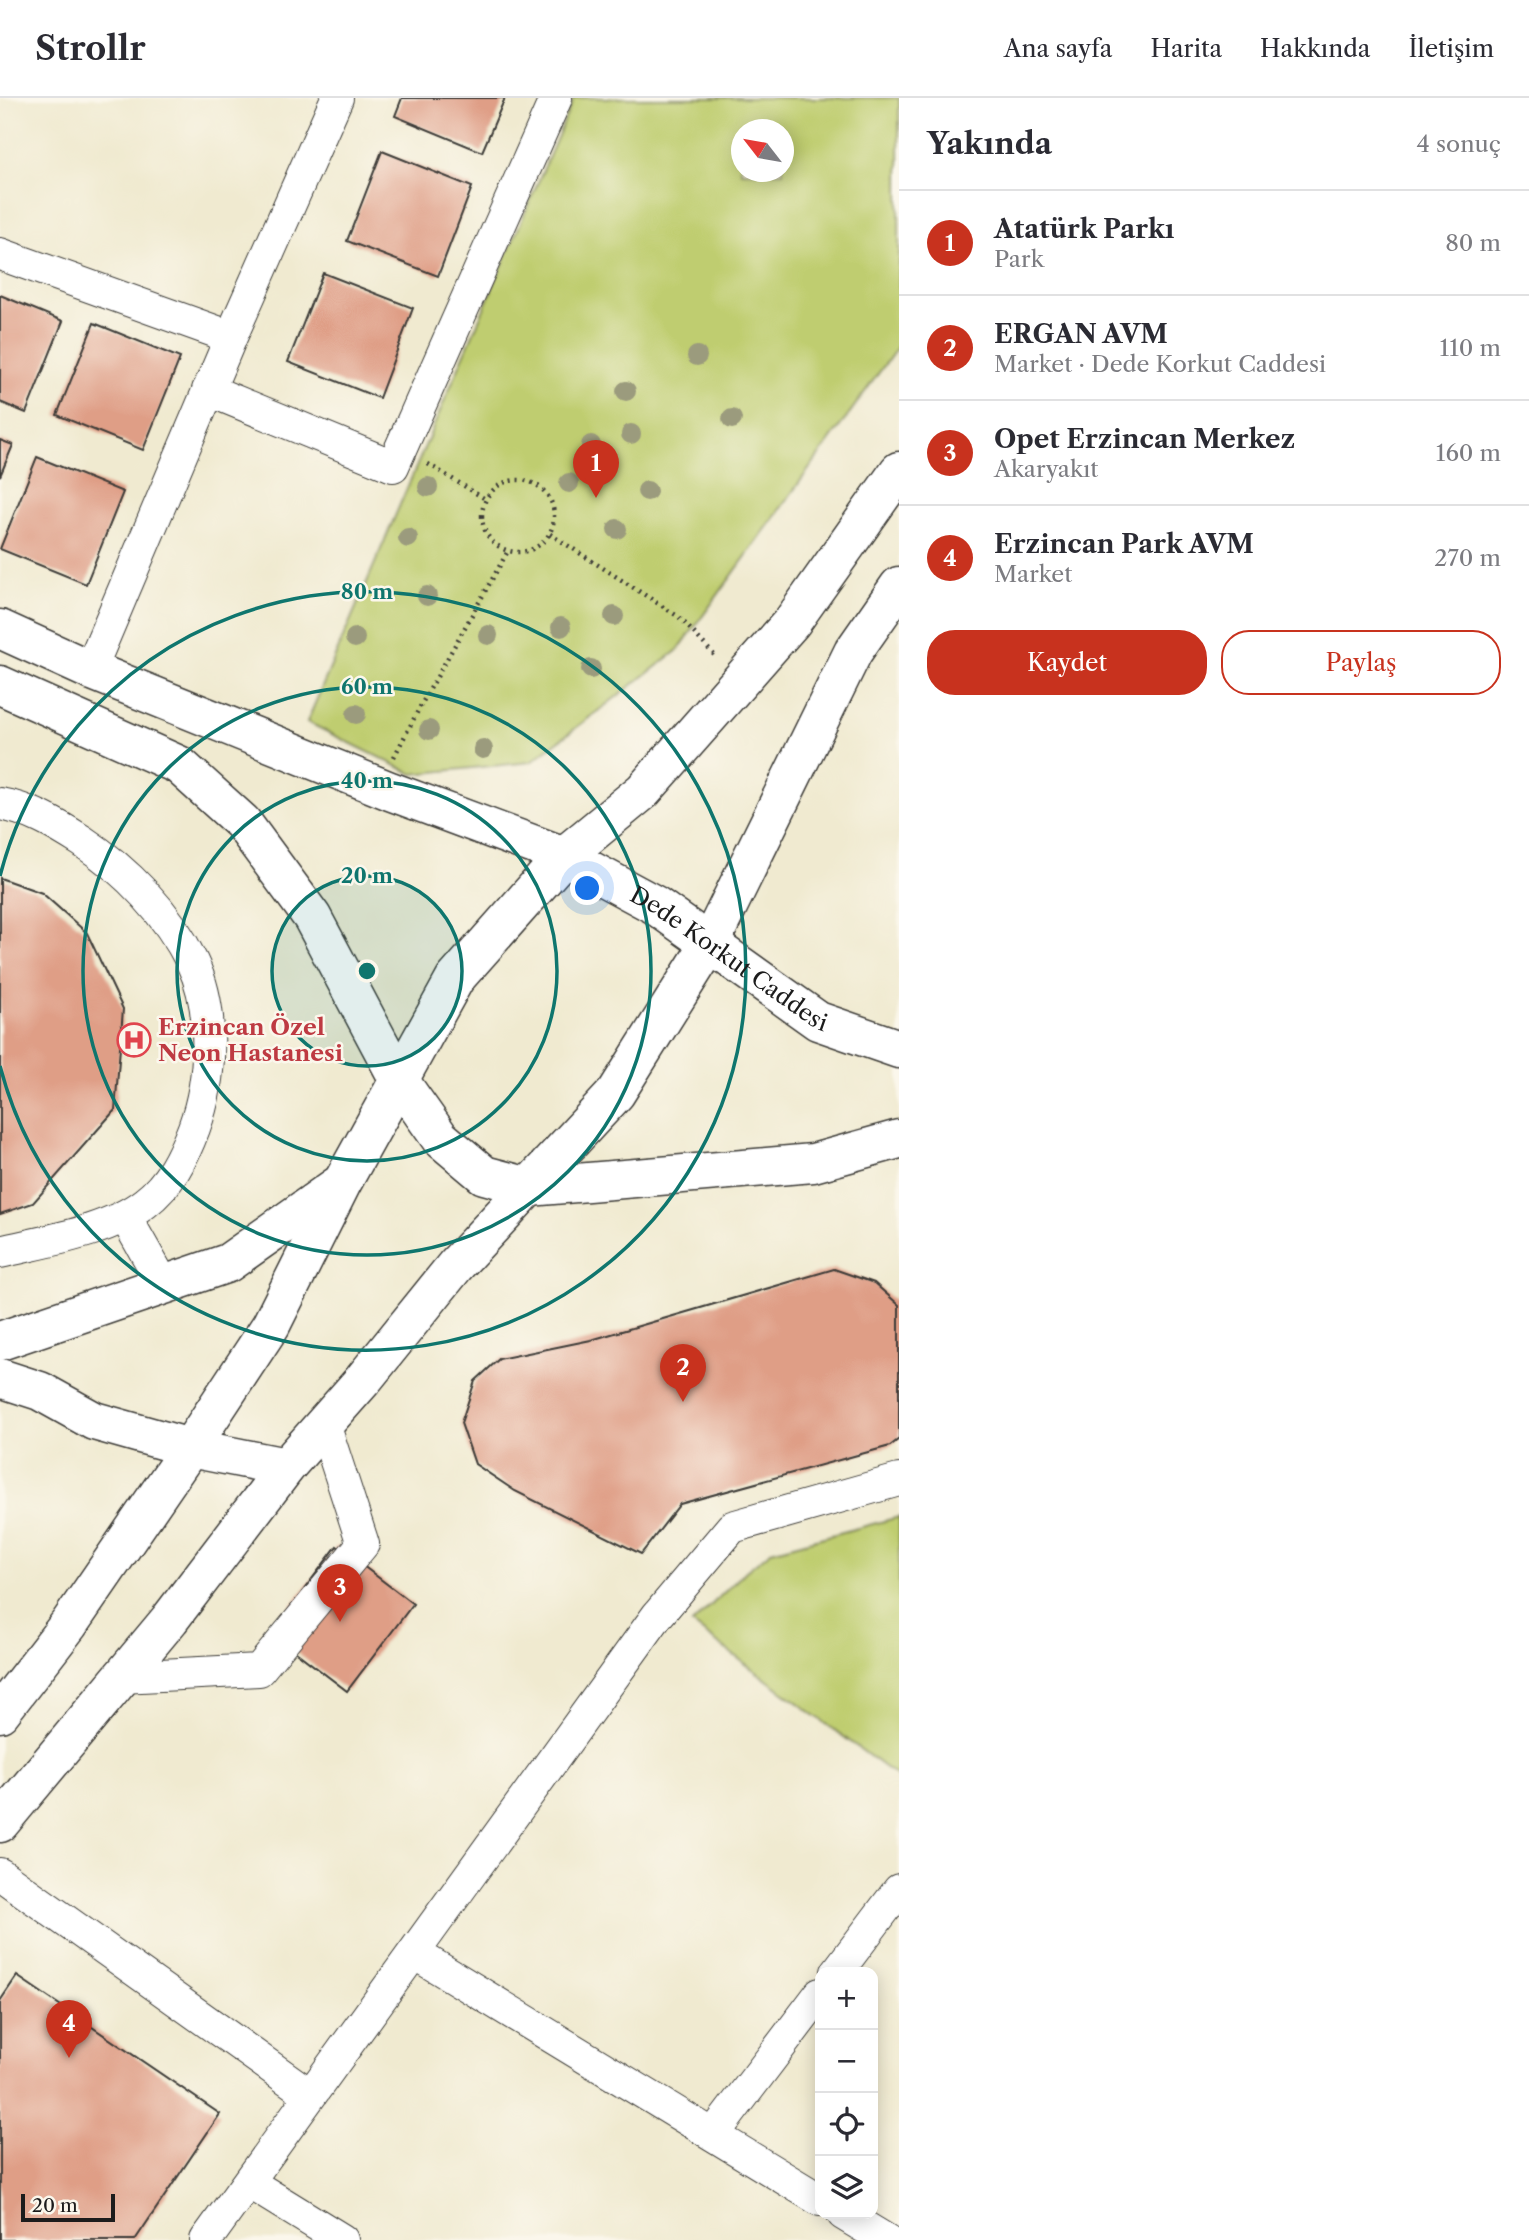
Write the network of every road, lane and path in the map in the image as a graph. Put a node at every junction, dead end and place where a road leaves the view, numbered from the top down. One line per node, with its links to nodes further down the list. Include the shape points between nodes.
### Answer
1 (337, 98): 4 (street)
2 (556, 98): 6 (street)
3 (0, 254): 4 (street)
4 (231, 337): 5 (street)
5 (208, 390): 6 (street, via 393,466); 13 (street)
6 (401, 448): 8 (path)
7 (899, 471): 14 (main road, via 792,622)
8 (487, 500): 9 (path, via 505,483 534,484 553,505); 10 (path, via 482,513 486,532)
9 (550, 534): 10 (path, via 536,548); 14 (path, via 678,617)
10 (508, 551): 16 (path)
11 (899, 586): 19 (main road, via 853,652)
12 (0, 629): 13 (main road, Dede Korkut Caddesi)
13 (90, 670): 16 (main road, Dede Korkut Caddesi)
14 (739, 682): 18 (main road, via 643,791)
15 (0, 685): 21 (main road, via 179,765 242,822 312,917)
16 (380, 786): 18 (main road, Dede Korkut Caddesi)
17 (0, 804): 25 (street, via 30,812 98,851 153,903 192,962 208,1028 208,1061 198,1115 171,1175 145,1203)
18 (564, 856): 19 (main road, Dede Korkut Caddesi, via 655,905); 21 (main road, via 455,979)
19 (709, 945): 20 (main road, Dede Korkut Caddesi, via 818,1021); 24 (main road, via 616,1093)
20 (899, 1049)
21 (399, 1080): 23 (main road); 24 (main road, via 440,1138 484,1175)
22 (899, 1139): 24 (main road, via 813,1163)
23 (342, 1183): 27 (main road, via 228,1263); 31 (main road, via 271,1325)
24 (529, 1187): 30 (main road, via 455,1266)
25 (125, 1216): 26 (street, via 103,1226); 27 (street)
26 (0, 1252)
27 (164, 1285): 28 (main road)
28 (0, 1341)
29 (0, 1378): 31 (main road, via 40,1391 94,1421)
30 (324, 1424): 32 (main road); 34 (street, via 363,1544 259,1670)
31 (190, 1448): 32 (main road); 35 (main road, via 69,1624)
32 (286, 1467): 34 (main road)
33 (899, 1480): 39 (street, via 732,1527 657,1616)
34 (121, 1677): 36 (main road)
35 (0, 1713)
36 (0, 1823)
37 (0, 1874): 42 (street)
38 (899, 1890): 40 (street)
39 (414, 1953): 42 (street); 43 (street)
40 (840, 1967)
41 (815, 2001): 43 (street)
42 (310, 2095): 44 (street)
43 (713, 2135): 45 (street)
44 (248, 2182): 47 (street); 48 (street)
45 (815, 2197)
46 (851, 2219): 49 (street)
47 (206, 2240)
48 (342, 2240)
49 (886, 2240)

